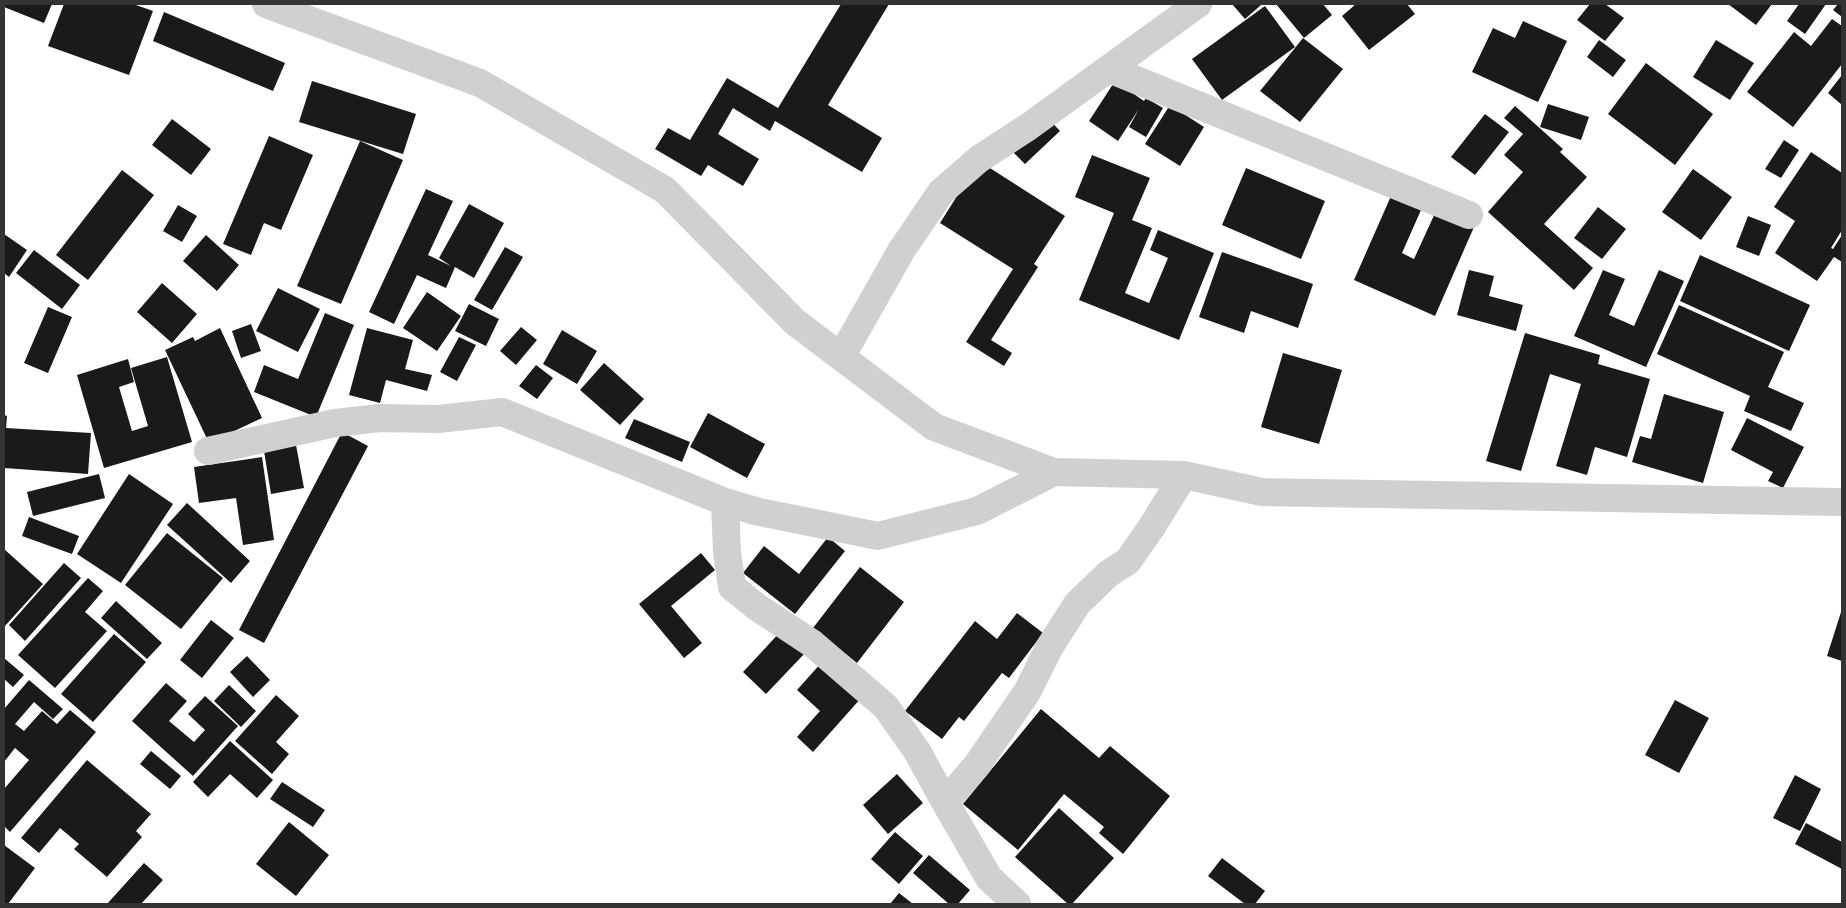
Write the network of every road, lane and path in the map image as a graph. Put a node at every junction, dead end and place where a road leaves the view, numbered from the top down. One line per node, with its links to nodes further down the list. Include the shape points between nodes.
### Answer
1 (266, 4): 5 (street, via 480,83 665,190 795,322)
2 (1198, 4): 3 (street)
3 (1109, 69): 4 (street); 5 (street, via 978,159 941,192 901,251)
4 (1470, 214)
5 (841, 357): 7 (street, via 934,427)
6 (208, 451): 9 (street, via 335,423 380,418 438,419 502,412)
7 (1054, 472): 8 (street); 9 (street, via 977,510 878,536)
8 (1184, 475): 10 (street, via 1262,492); 11 (street, via 1128,561 1108,574 1077,604 1049,648 1027,692 977,765)
9 (726, 502): 11 (street, via 727,552 732,586 757,607 813,644 886,707 917,751)
10 (1842, 502)
11 (945, 802): 12 (street, via 989,878)
12 (1017, 904)

